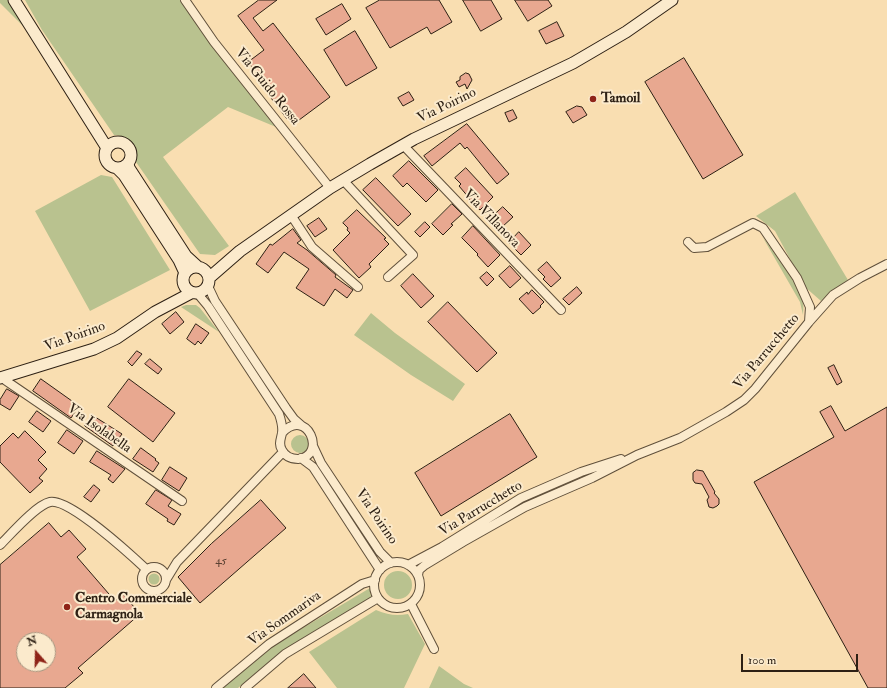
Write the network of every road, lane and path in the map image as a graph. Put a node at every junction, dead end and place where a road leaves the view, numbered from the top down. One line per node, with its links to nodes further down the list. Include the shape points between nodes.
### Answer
1 (14, 0): 5 (main road)
2 (20, 0): 5 (main road, via 106,134)
3 (185, 0): 10 (street, Via Guido Rossa, via 214,42)
4 (672, 0): 6 (main road, Via Poirino, via 626,32 573,62)
5 (110, 145): 7 (main road, via 122,143 128,147 131,155); 8 (main road, via 105,155 107,162)
6 (403, 145): 9 (main road, Via Poirino); 21 (street, Via Villanova)
7 (128, 163): 8 (main road); 15 (main road, via 186,256)
8 (117, 168): 17 (main road, via 179,260 184,269)
9 (343, 180): 10 (main road, Via Poirino); 16 (street, via 413,255)
10 (330, 188): 11 (main road, Via Poirino)
11 (292, 215): 13 (main road, Via Poirino); 19 (street, via 312,248)
12 (688, 242): 23 (street, via 694,248 707,247 753,223 763,228 797,278 810,307)
13 (240, 251): 15 (main road, Via Poirino); 18 (main road, Via Poirino)
14 (887, 264): 23 (street, Via Parrucchetto, via 833,295)
15 (200, 268): 17 (main road, via 191,268); 18 (main road, via 205,271)
16 (388, 277)
17 (184, 278): 20 (main road, via 185,287); 22 (main road, Via Poirino, via 174,294)
18 (209, 282): 20 (main road, via 206,290); 25 (street, via 215,302 286,408)
19 (358, 287)
20 (194, 293): 22 (main road, Via Poirino); 26 (street, via 206,304 279,414)
21 (561, 310)
22 (156, 312): 24 (main road, Via Poirino, via 117,338 94,349)
23 (809, 322): 29 (street, Via Parrucchetto, via 760,384 744,400 700,428)
24 (1, 378): 31 (street, Via Isolabella)
25 (302, 426): 26 (street, via 291,426); 27 (street, via 312,436)
26 (282, 433): 28 (street, via 279,442)
27 (313, 446): 30 (street); 34 (street, Via Poirino, via 380,552)
28 (283, 452): 30 (street, via 294,459); 33 (street)
29 (637, 455): 35 (street, Via Parrucchetto, via 581,472 528,494); 39 (street, Via Parrucchetto, via 525,507 425,565 419,570)
30 (302, 458): 38 (street, Via Poirino, via 313,467)
31 (182, 501)
32 (0, 545): 37 (street, via 41,506 56,501 106,533)
33 (177, 562): 36 (street); 40 (street)
34 (391, 563): 35 (street); 38 (street)
35 (408, 565): 39 (street)
36 (158, 567): 37 (street); 40 (street, via 165,573)
37 (146, 569): 40 (street, via 141,580 148,590 160,590)
38 (380, 570): 41 (street)
39 (418, 575): 43 (street, via 419,594)
40 (166, 580)
41 (375, 580): 42 (street); 45 (street, Via Sommariva, via 362,584 269,644)
42 (378, 598): 43 (street, via 391,608); 46 (street, Via Sommariva, via 285,654)
43 (411, 604): 44 (street)
44 (434, 649)
45 (216, 688)
46 (246, 688)

